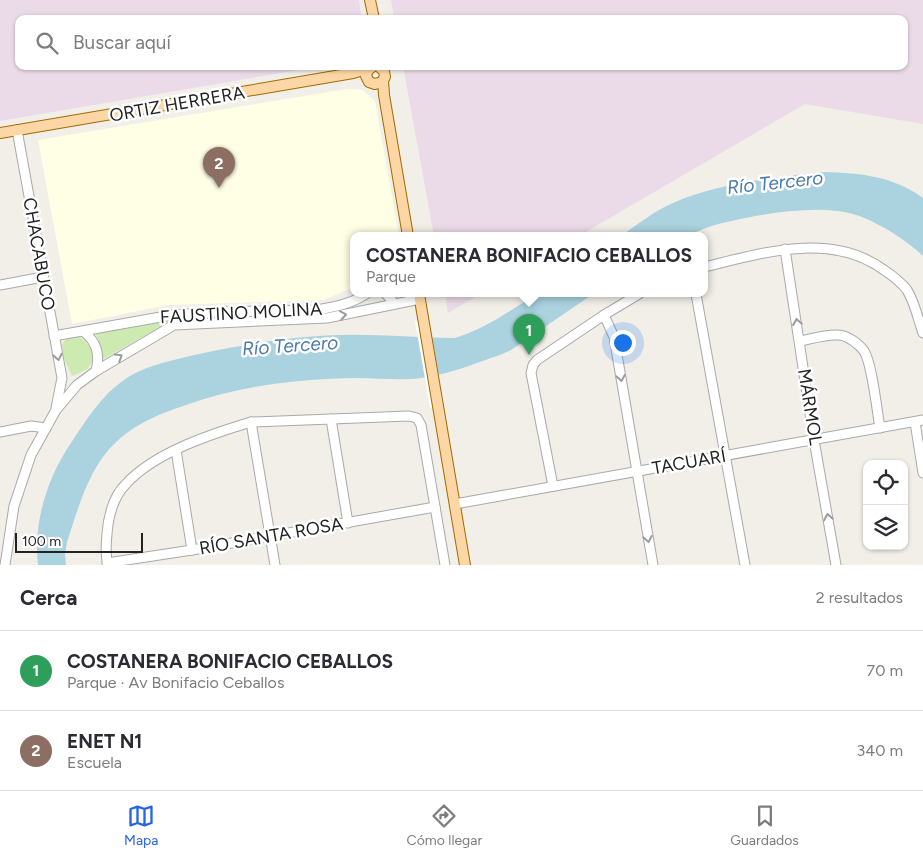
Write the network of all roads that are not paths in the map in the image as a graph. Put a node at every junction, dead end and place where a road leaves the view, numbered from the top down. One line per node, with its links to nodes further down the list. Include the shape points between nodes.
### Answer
1 (370, 0): 2 (main road)
2 (373, 15)
3 (377, 73): 4 (main road, ORTIZ HERRERA, via 353,73); 6 (main road, via 384,95)
4 (17, 130): 5 (main road, ORTIZ HERRERA); 9 (street, CHACABUCO)
5 (0, 133)
6 (407, 232)
7 (785, 249): 8 (street); 19 (street, via 809,247 844,252 876,264 907,290); 21 (street, MÁRMOL, one-way to 7)
8 (708, 266)
9 (43, 277): 10 (street); 20 (street, CHACABUCO)
10 (0, 285)
11 (360, 297): 18 (street, FAUSTINO MOLINA, via 343,305 317,310 172,315)
12 (389, 297): 16 (street)
13 (419, 297): 16 (street, FAUSTINO MOLINA); 38 (main road)
14 (634, 297): 17 (street)
15 (697, 297): 34 (street)
16 (395, 304): 22 (street, FAUSTINO MOLINA, one-way to 16, via 174,325 327,318)
17 (604, 315): 35 (street, one-way to 35, via 614,338); 37 (street, via 532,366)
18 (83, 331): 20 (street, FAUSTINO MOLINA); 22 (street, via 96,347)
19 (923, 333)
20 (54, 336): 23 (street, CHACABUCO, one-way to 23)
21 (800, 341): 30 (street, via 838,335 847,337 865,352); 32 (street, MÁRMOL)
22 (96, 371): 24 (street, FAUSTINO MOLINA)
23 (62, 378): 24 (street); 25 (street)
24 (77, 385): 25 (street, FAUSTINO MOLINA)
25 (56, 410): 29 (street)
26 (331, 419): 28 (street); 39 (street, via 417,418 421,425); 40 (street)
27 (919, 421): 30 (street, TACUARÍ); 36 (street)
28 (251, 422): 33 (street); 41 (street)
29 (46, 428): 31 (street, via 31,426); 44 (street, via 31,456 14,506)
30 (880, 428): 32 (street, TACUARÍ)
31 (0, 432)
32 (814, 440): 34 (street, TACUARÍ); 50 (street, MÁRMOL, one-way to 32)
33 (176, 450): 42 (street); 43 (street, via 142,468 124,486 107,524)
34 (726, 456): 35 (street, TACUARÍ); 49 (street)
35 (636, 472): 37 (street, TACUARÍ); 48 (street, one-way to 48)
36 (923, 473)
37 (553, 486): 38 (street, TACUARÍ)
38 (455, 504): 47 (main road)
39 (435, 507): 40 (street, RÍO SANTA ROSA); 46 (street)
40 (348, 523): 41 (street, RÍO SANTA ROSA)
41 (270, 536): 42 (street, RÍO SANTA ROSA); 45 (street)
42 (192, 550): 43 (street, RÍO SANTA ROSA)
43 (107, 564)
44 (5, 565)
45 (275, 565)
46 (445, 565)
47 (465, 565)
48 (653, 565)
49 (745, 565)
50 (836, 565)

